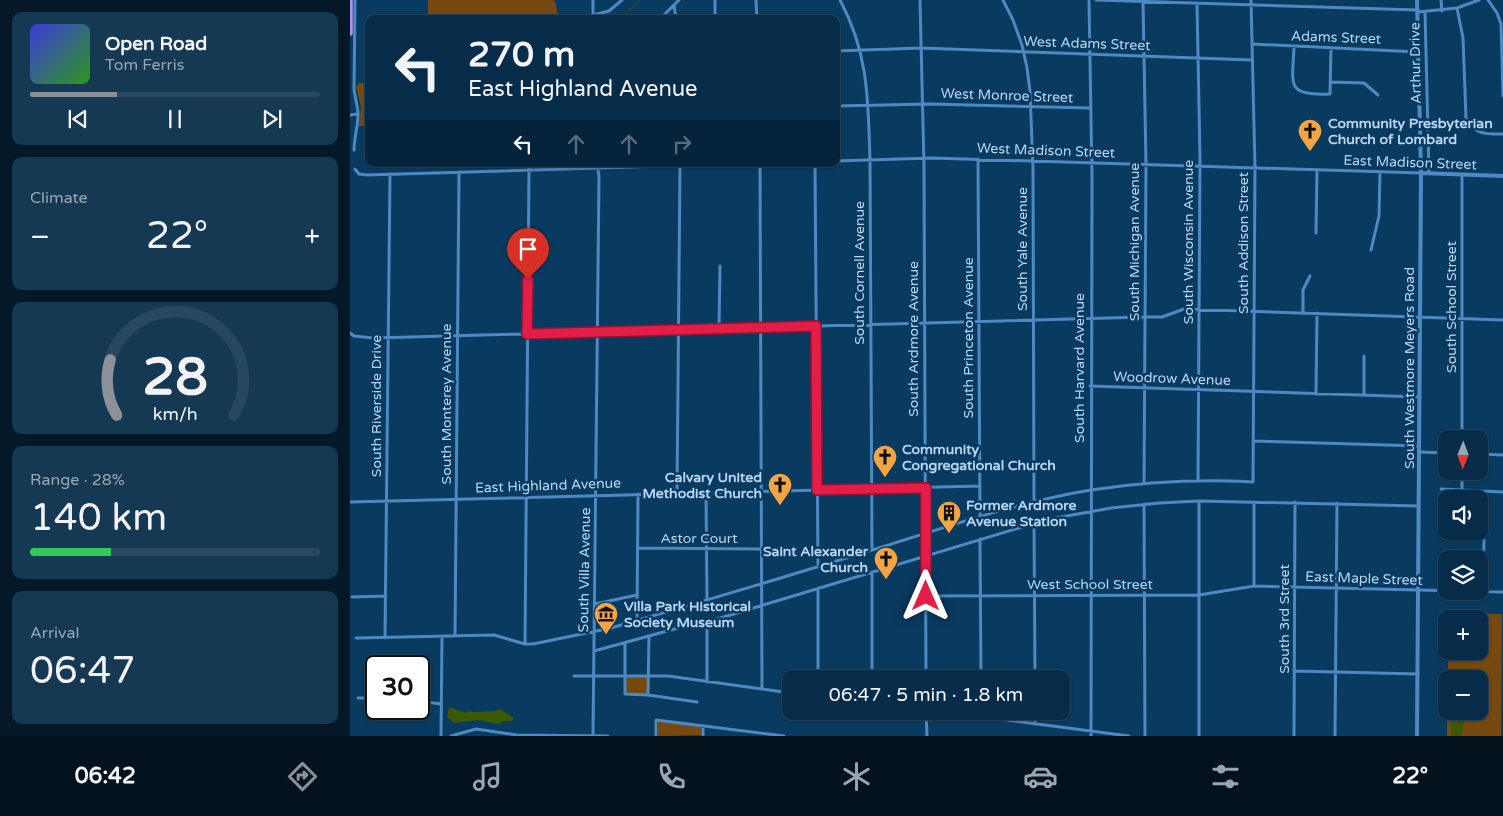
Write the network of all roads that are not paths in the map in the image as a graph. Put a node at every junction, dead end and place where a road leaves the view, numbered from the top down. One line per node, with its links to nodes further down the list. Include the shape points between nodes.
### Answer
1 (350, 0): 32 (highway)
2 (355, 0): 53 (street, via 354,90)
3 (592, 0): 26 (street)
4 (622, 0): 27 (street, via 610,11)
5 (679, 0): 20 (street)
6 (715, 0): 30 (street)
7 (756, 0): 31 (street)
8 (840, 0): 37 (street, South Cornell Avenue)
9 (920, 0): 35 (street, South Ardmore Avenue)
10 (1002, 0): 39 (street, South Yale Avenue)
11 (1088, 0): 41 (street, South Harvard Avenue)
12 (1096, 0): 18 (street)
13 (1251, 0): 21 (street, South Addison Street)
14 (1417, 0): 23 (street, South Westmore Meyers Road)
15 (1441, 0): 24 (street)
16 (1480, 0): 22 (street)
17 (1488, 0): 47 (street, via 1501,24)
18 (1143, 1): 19 (street); 42 (street, South Michigan Avenue)
19 (1197, 4): 21 (street); 43 (street, South Wisconsin Avenue)
20 (674, 5): 28 (street); 29 (street)
21 (1252, 5): 23 (street); 33 (street, South Addison Street)
22 (1457, 8): 24 (street); 55 (street, via 1463,38 1468,123 1473,132)
23 (1418, 11): 25 (street); 40 (street, South Westmore Meyers Road)
24 (1442, 11): 25 (street)
25 (1425, 12): 78 (street, Arthur Drive)
26 (593, 15)
27 (599, 15)
28 (664, 15)
29 (675, 15)
30 (716, 15)
31 (757, 15)
32 (350, 33)
33 (1252, 44): 34 (street, Adams Street); 44 (street, South Addison Street)
34 (1294, 46): 36 (street, Adams Street); 45 (street, via 1293,79 1296,89 1307,94 1330,94)
35 (921, 48): 37 (street, West Adams Street); 39 (street, West Adams Street); 48 (street, South Ardmore Avenue)
36 (1332, 48): 40 (street, Adams Street); 45 (street)
37 (861, 50): 38 (street, West Adams Street); 49 (street, South Cornell Avenue)
38 (840, 51)
39 (1024, 52): 41 (street, West Adams Street); 51 (street, South Yale Avenue)
40 (1418, 52): 76 (street, South Westmore Meyers Road)
41 (1090, 54): 42 (street, West Adams Street); 52 (street, South Harvard Avenue)
42 (1144, 56): 43 (street, West Adams Street); 63 (street, South Michigan Avenue)
43 (1198, 58): 44 (street, West Adams Street); 64 (street, South Wisconsin Avenue)
44 (1252, 60): 70 (street, South Addison Street)
45 (1330, 82): 46 (street, via 1364,83)
46 (1378, 95)
47 (1503, 96)
48 (923, 104): 49 (street, West Monroe Street); 51 (street, West Monroe Street); 57 (street, South Ardmore Avenue)
49 (868, 105): 50 (street, West Monroe Street); 59 (street, South Cornell Avenue)
50 (840, 106)
51 (1031, 107): 52 (street, West Monroe Street); 61 (street, South Yale Avenue)
52 (1091, 108): 62 (street, South Harvard Avenue)
53 (358, 111): 54 (street); 56 (street)
54 (350, 115)
55 (1503, 134)
56 (354, 150)
57 (924, 158): 58 (street, West Madison Street); 59 (street); 96 (street, South Ardmore Avenue)
58 (978, 159): 61 (street, West Madison Street); 95 (street, South Princeton Avenue)
59 (870, 160): 60 (street); 97 (street, South Cornell Avenue)
60 (840, 161)
61 (1032, 161): 62 (street, West Madison Street); 93 (street, South Yale Avenue)
62 (1092, 163): 63 (street, West Madison Street); 91 (street, South Harvard Avenue)
63 (1146, 165): 64 (street, West Madison Street); 89 (street, South Michigan Avenue)
64 (1200, 166): 70 (street, West Madison Street); 85 (street, South Wisconsin Avenue)
65 (574, 167): 72 (street)
66 (597, 167): 102 (street, South Villa Avenue)
67 (680, 167): 101 (street)
68 (760, 167): 100 (street)
69 (815, 167): 98 (street)
70 (1255, 168): 73 (street, West Madison Street); 86 (street, South Addison Street)
71 (355, 169): 77 (street, via 361,174)
72 (529, 169): 74 (street); 103 (street)
73 (1317, 170): 75 (street, East Madison Street); 81 (street)
74 (460, 172): 77 (street); 104 (street, South Monterey Avenue)
75 (1380, 172): 76 (street, East Madison Street); 82 (street, via 1379,216)
76 (1421, 173): 78 (street, East Madison Street); 90 (street, South Westmore Meyers Road)
77 (390, 174): 106 (street, South Riverside Drive)
78 (1429, 174): 79 (street, East Madison Street)
79 (1462, 175): 80 (street, East Madison Street); 92 (street, South School Street)
80 (1503, 176)
81 (1316, 233)
82 (1371, 250)
83 (720, 266): 99 (street)
84 (1310, 276): 87 (street, via 1303,290)
85 (1199, 310): 86 (street); 89 (street); 110 (street, South Wisconsin Avenue)
86 (1254, 312): 87 (street); 111 (street, South Addison Street)
87 (1303, 313): 88 (street)
88 (1317, 313): 90 (street); 112 (street)
89 (1145, 317): 91 (street); 109 (street, South Michigan Avenue)
90 (1421, 318): 92 (street); 114 (street, South Westmore Meyers Road)
91 (1091, 319): 93 (street); 108 (street, South Harvard Avenue)
92 (1462, 319): 94 (street); 115 (street, South School Street)
93 (1033, 320): 95 (street); 144 (street, South Yale Avenue)
94 (1503, 320)
95 (979, 322): 96 (street); 125 (street, South Princeton Avenue)
96 (925, 324): 97 (street); 126 (street, South Ardmore Avenue)
97 (870, 325): 98 (street); 127 (street, South Cornell Avenue)
98 (816, 326): 100 (street); 129 (street)
99 (719, 328): 100 (street); 101 (street)
100 (760, 328): 132 (street)
101 (678, 329): 102 (street); 135 (street)
102 (597, 332): 103 (street); 138 (street, South Villa Avenue)
103 (527, 334): 104 (street); 139 (street)
104 (458, 335): 106 (street); 140 (street, South Monterey Avenue)
105 (351, 336): 106 (street)
106 (388, 337): 143 (street, South Riverside Drive)
107 (1364, 356): 113 (street)
108 (1090, 386): 109 (street, Woodrow Avenue); 130 (street, South Harvard Avenue)
109 (1145, 388): 110 (street, Woodrow Avenue); 124 (street, South Michigan Avenue)
110 (1199, 390): 111 (street, Woodrow Avenue); 122 (street, South Wisconsin Avenue)
111 (1253, 392): 112 (street, Woodrow Avenue); 116 (street, South Addison Street)
112 (1316, 394): 113 (street, Woodrow Avenue)
113 (1364, 395): 114 (street, Woodrow Avenue)
114 (1420, 397): 117 (street, South Westmore Meyers Road)
115 (1462, 430)
116 (1253, 441): 117 (street); 122 (street, South Addison Street, via 1253,482)
117 (1419, 446): 118 (street, South Westmore Meyers Road)
118 (1419, 452): 119 (street); 149 (street, South Westmore Meyers Road)
119 (1438, 453)
120 (1488, 454): 121 (street)
121 (1503, 455)
122 (1198, 480): 124 (street)
123 (1462, 480): 131 (street)
124 (1144, 483): 130 (street)
125 (980, 486): 126 (street, East Highland Avenue); 151 (street, South Princeton Avenue)
126 (926, 488): 127 (street, East Highland Avenue); 153 (street, South Ardmore Avenue)
127 (871, 489): 129 (street, East Highland Avenue); 159 (street, South Cornell Avenue)
128 (1442, 489): 131 (street)
129 (817, 490): 132 (street, East Highland Avenue); 162 (street)
130 (1090, 490): 144 (street); 150 (street, South Harvard Avenue)
131 (1462, 490)
132 (760, 491): 136 (street, East Highland Avenue); 158 (street)
133 (1488, 491): 134 (street)
134 (1503, 492)
135 (677, 493): 136 (street, East Highland Avenue); 137 (street, East Highland Avenue)
136 (706, 493): 157 (street)
137 (638, 494): 138 (street, East Highland Avenue); 156 (street)
138 (596, 495): 139 (street, East Highland Avenue); 183 (street, South Villa Avenue)
139 (526, 498): 140 (street, East Highland Avenue); 194 (street)
140 (456, 499): 143 (street, East Highland Avenue); 189 (street, South Monterey Avenue)
141 (1199, 501): 145 (street); 147 (street); 174 (street)
142 (350, 502): 143 (street, East Highland Avenue)
143 (386, 502): 175 (street, South Riverside Drive)
144 (1034, 502): 151 (street)
145 (1254, 502): 146 (street); 165 (street)
146 (1296, 502): 148 (street); 166 (street, South 3rd Street)
147 (1144, 504): 150 (street); 173 (street)
148 (1337, 504): 149 (street); 168 (street)
149 (1419, 506): 169 (street, South Westmore Meyers Road)
150 (1090, 511): 152 (street); 180 (street, South Harvard Avenue)
151 (980, 517): 153 (street)
152 (1034, 524): 154 (street); 179 (street)
153 (926, 533): 159 (street); 161 (street, South Ardmore Avenue)
154 (980, 539): 161 (street); 178 (street)
155 (1484, 540): 160 (street)
156 (638, 548): 157 (street, Astor Court); 176 (street)
157 (706, 549): 158 (street, Astor Court); 182 (street)
158 (761, 549): 164 (street)
159 (872, 550): 162 (street)
160 (1484, 550)
161 (926, 555): 163 (street); 177 (street, South Ardmore Avenue)
162 (818, 567): 164 (street)
163 (872, 572): 167 (street); 197 (street)
164 (761, 584): 182 (street); 184 (street)
165 (1254, 586): 166 (street, East Maple Street); 174 (street, West School Street)
166 (1296, 587): 168 (street, East Maple Street); 201 (street, South 3rd Street)
167 (818, 588): 184 (street); 196 (street)
168 (1336, 588): 169 (street, East Maple Street); 202 (street)
169 (1418, 591): 170 (street, East Maple Street); 203 (street, South Westmore Meyers Road)
170 (1438, 591)
171 (1488, 592): 172 (street, East Maple Street)
172 (1503, 592)
173 (1145, 595): 174 (street, West School Street); 180 (street, West School Street); 236 (street)
174 (1199, 595): 237 (street)
175 (386, 596): 181 (street); 192 (street, South Riverside Drive)
176 (637, 596): 183 (street); 185 (street)
177 (926, 596): 178 (street, West School Street); 198 (street, South Ardmore Avenue)
178 (980, 596): 179 (street, West School Street); 199 (street)
179 (1034, 596): 180 (street, West School Street); 200 (street)
180 (1090, 596): 223 (street, South Harvard Avenue)
181 (352, 597)
182 (707, 600): 185 (street)
183 (595, 604): 187 (street, South Villa Avenue)
184 (761, 605): 186 (street); 209 (street)
185 (637, 621): 187 (street)
186 (707, 622): 190 (street); 208 (street)
187 (594, 633): 194 (street); 195 (street, South Villa Avenue)
188 (442, 636): 189 (street); 192 (street); 216 (street)
189 (455, 636): 194 (street, via 494,635)
190 (649, 636): 193 (street); 207 (street)
191 (356, 638): 192 (street)
192 (385, 638)
193 (625, 643): 195 (street); 205 (street)
194 (525, 644)
195 (594, 652): 204 (street, South Villa Avenue)
196 (818, 670)
197 (872, 670)
198 (926, 670)
199 (980, 670)
200 (1035, 670)
201 (1295, 671): 202 (street); 238 (street, South 3rd Street)
202 (1336, 672): 203 (street); 239 (street)
203 (1418, 674): 240 (street, South Westmore Meyers Road)
204 (594, 675): 205 (street); 206 (street); 227 (street, South Villa Avenue)
205 (625, 675): 207 (street); 211 (street, via 625,694)
206 (574, 676)
207 (649, 676): 208 (street); 211 (street)
208 (707, 682): 209 (street)
209 (762, 689): 210 (street)
210 (782, 692)
211 (648, 695): 215 (street)
212 (358, 698): 213 (street)
213 (365, 698)
214 (430, 702): 216 (street)
215 (697, 702)
216 (441, 704): 224 (street)
217 (926, 720): 233 (street)
218 (1004, 720): 220 (street)
219 (1035, 720): 220 (street)
220 (1035, 724): 223 (street)
221 (702, 726): 222 (street); 229 (street, via 656,720); 230 (street)
222 (747, 731): 231 (street); 232 (street)
223 (1091, 731): 234 (street, South Harvard Avenue); 235 (street)
224 (441, 736)
225 (451, 736): 226 (street, via 476,729)
226 (517, 736): 227 (street)
227 (594, 736): 228 (street)
228 (608, 736)
229 (656, 736)
230 (703, 736)
231 (747, 736)
232 (784, 736)
233 (927, 736)
234 (1091, 736)
235 (1129, 736)
236 (1145, 736)
237 (1199, 736)
238 (1294, 736)
239 (1336, 736)
240 (1417, 736)

